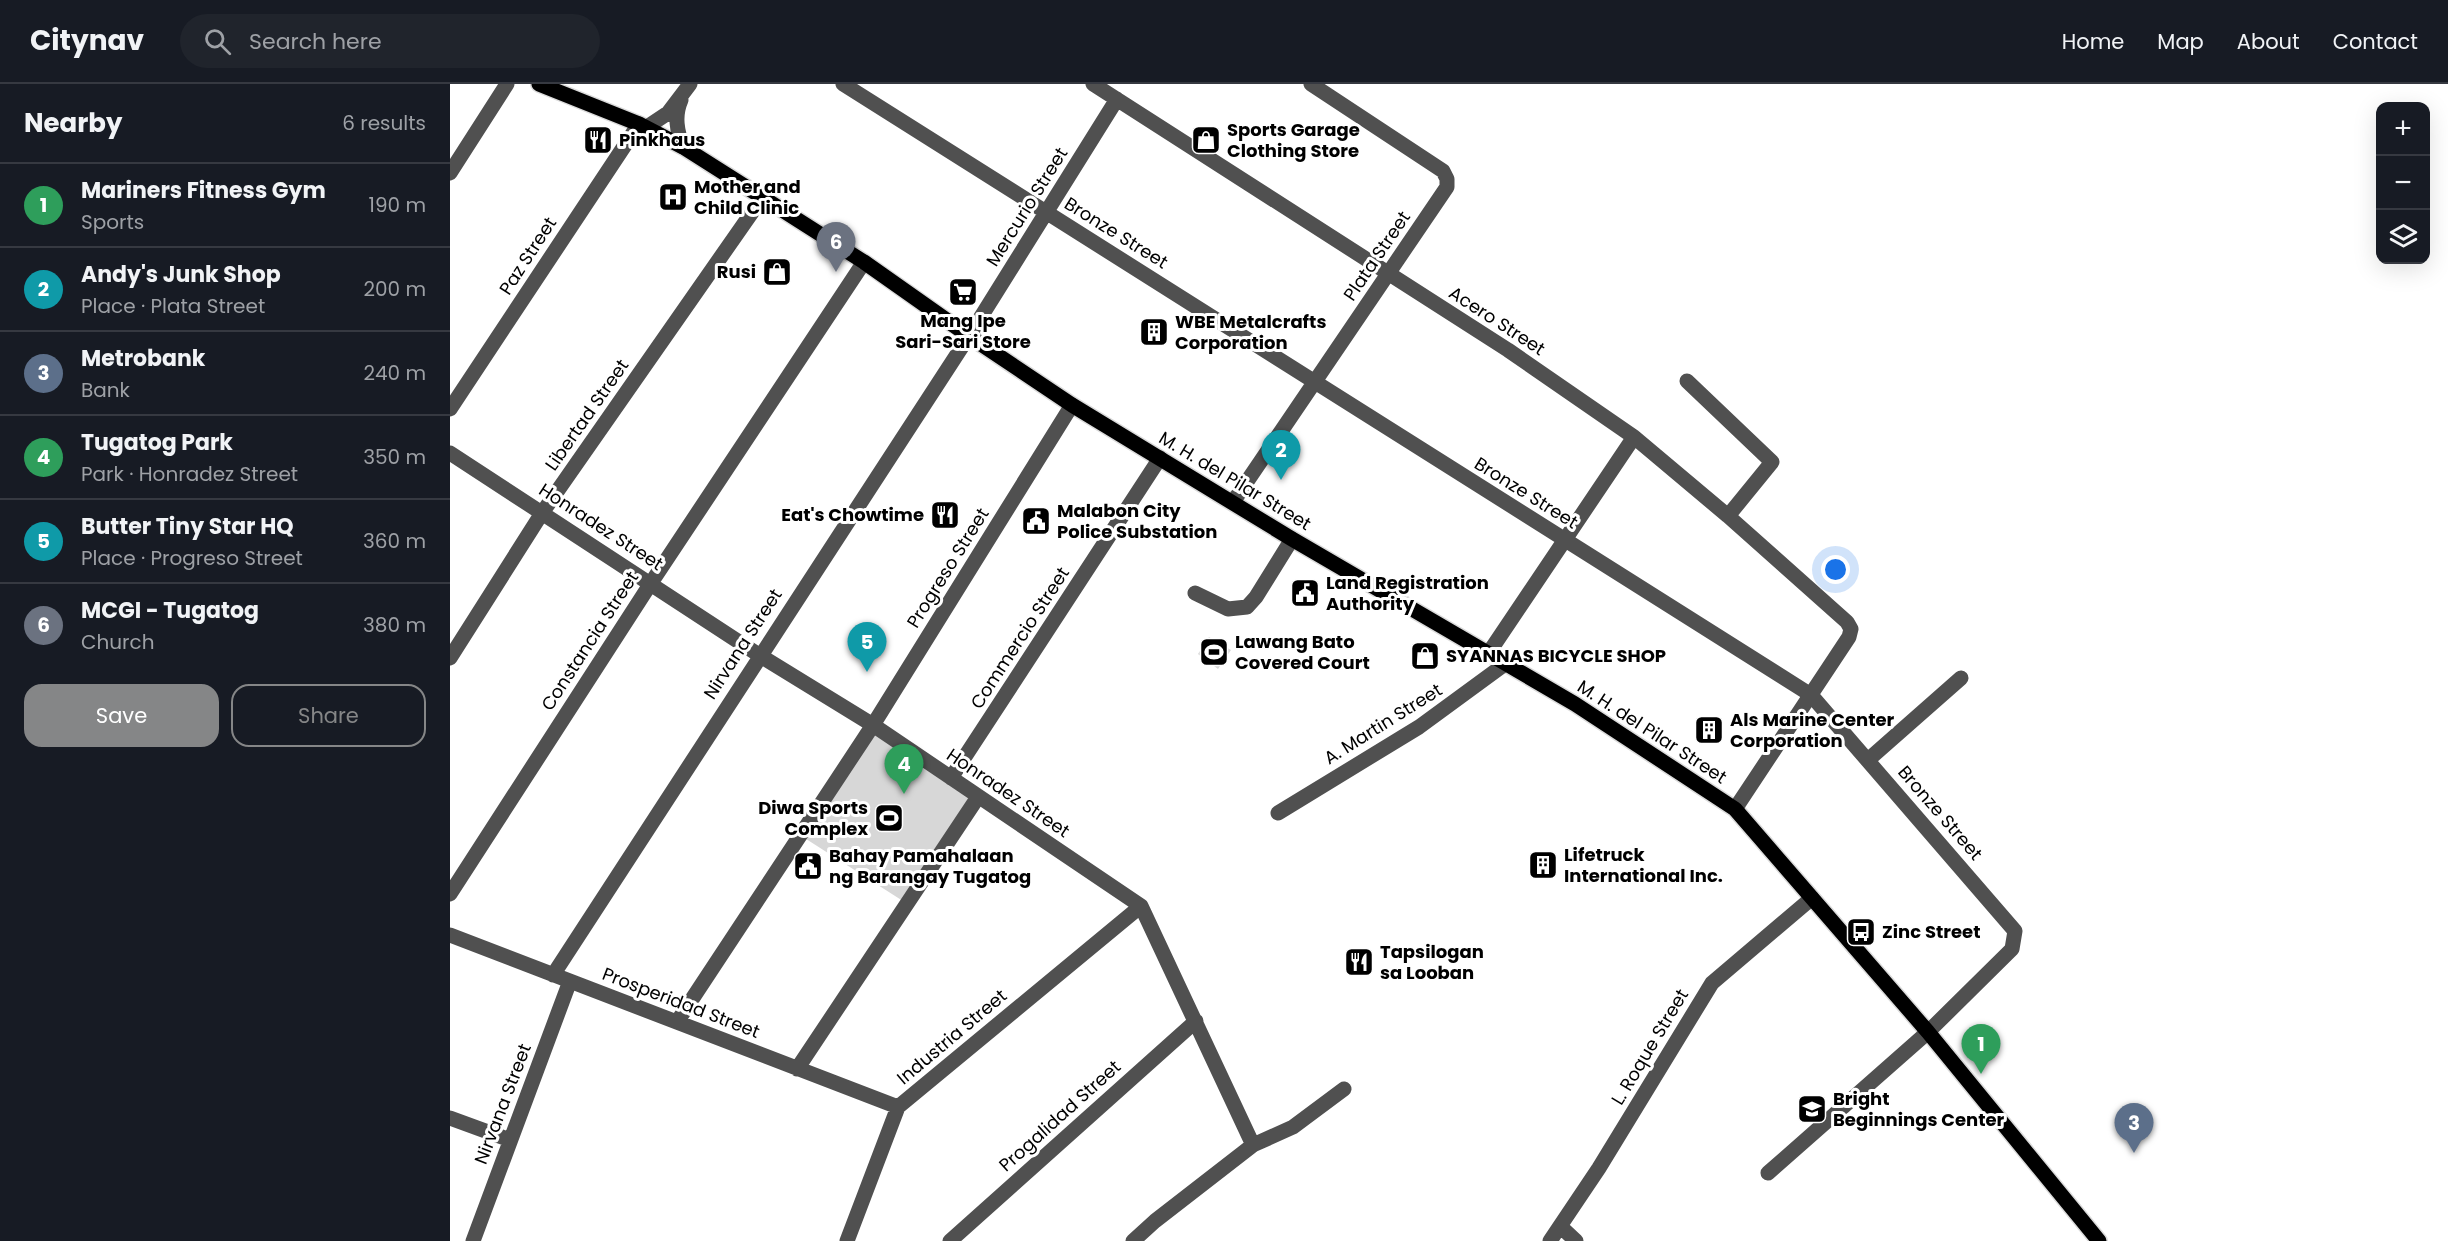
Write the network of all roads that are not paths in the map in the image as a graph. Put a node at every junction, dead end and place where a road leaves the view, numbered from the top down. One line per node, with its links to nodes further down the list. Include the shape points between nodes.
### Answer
1 (507, 84): 10 (street)
2 (539, 84): 8 (main road, M. H. del Pilar Street)
3 (843, 84): 12 (street, Bronze Street)
4 (1093, 84): 7 (street, Acero Street)
5 (1311, 84): 14 (street, Plata Street, via 1443,171 1447,179 1447,187)
6 (687, 89): 8 (street, Paz Street, via 668,113); 9 (street, via 676,120)
7 (1117, 99): 12 (street, Mercurio Street); 14 (street, Acero Street)
8 (643, 126): 9 (main road, M. H. del Pilar Street); 19 (street, Paz Street)
9 (683, 147): 11 (main road, M. H. del Pilar Street)
10 (450, 173)
11 (762, 198): 13 (main road, M. H. del Pilar Street); 24 (street, Libertad Street)
12 (1047, 212): 15 (street, Mercurio Street); 17 (street, Bronze Street)
13 (864, 262): 15 (main road, M. H. del Pilar Street); 28 (street, Constancia Street)
14 (1389, 274): 17 (street, Plata Street); 20 (street, Acero Street)
15 (969, 336): 18 (main road, M. H. del Pilar Street); 31 (street, Nirvana Street)
16 (1687, 381): 25 (street, via 1772,462)
17 (1314, 382): 23 (street, Plata Street); 27 (street, Bronze Street)
18 (1072, 405): 22 (main road, M. H. del Pilar Street); 36 (street, Progreso Street)
19 (450, 409)
20 (1634, 436): 25 (street, Acero Street); 27 (street)
21 (450, 453): 24 (street, Honradez Street)
22 (1160, 458): 23 (main road, M. H. del Pilar Street); 38 (street, Commercio Street)
23 (1233, 502): 26 (main road, M. H. del Pilar Street)
24 (542, 513): 28 (street, Honradez Street); 32 (street, Libertad Street)
25 (1728, 516): 35 (street, Acero Street, via 1851,629)
26 (1292, 539): 29 (street, via 1247,607 1228,609); 30 (main road, M. H. del Pilar Street)
27 (1563, 540): 30 (street); 35 (street, Bronze Street)
28 (651, 583): 31 (street, Honradez Street); 42 (street, Constancia Street)
29 (1195, 593)
30 (1488, 654): 33 (main road, M. H. del Pilar Street)
31 (759, 655): 36 (street, Honradez Street); 46 (street, Nirvana Street)
32 (450, 658)
33 (1504, 663): 40 (main road, M. H. del Pilar Street, via 1575,704); 41 (street, A. Martin Street, via 1419,727)
34 (1961, 678): 37 (street)
35 (1811, 695): 37 (street, Bronze Street); 40 (street)
36 (873, 725): 38 (street, Honradez Street); 49 (street, Progreso Street)
37 (1868, 760): 50 (street, Bronze Street, via 2015,931 2012,950)
38 (951, 778): 39 (street, Honradez Street)
39 (978, 797): 44 (street, Honradez Street); 51 (street)
40 (1735, 809): 43 (main road, M. H. del Pilar Street)
41 (1278, 813)
42 (450, 894)
43 (1812, 898): 50 (main road, M. H. del Pilar Street); 58 (street, L. Roque Street, via 1712,983)
44 (1141, 906): 48 (street); 53 (street, Industria Street)
45 (450, 935): 46 (street, Prosperidad Street)
46 (553, 975): 47 (street, Prosperidad Street)
47 (570, 981): 49 (street, Prosperidad Street); 55 (street, Nirvana Street)
48 (1196, 1021): 56 (street); 61 (street, Progalidad Street)
49 (676, 1022): 51 (street, Prosperidad Street)
50 (1928, 1032): 57 (street); 65 (main road, M. H. del Pilar Street)
51 (797, 1069): 53 (street, Prosperidad Street)
52 (1344, 1089): 56 (street, via 1293,1128)
53 (898, 1107): 60 (street, Industria Street)
54 (450, 1118): 55 (street)
55 (510, 1140): 59 (street, Nirvana Street)
56 (1253, 1145): 62 (street)
57 (1768, 1173)
58 (1560, 1226): 63 (street, L. Roque Street); 64 (street)
59 (473, 1241)
60 (847, 1241)
61 (950, 1241)
62 (1133, 1241)
63 (1550, 1241)
64 (1576, 1241)
65 (2099, 1241)

